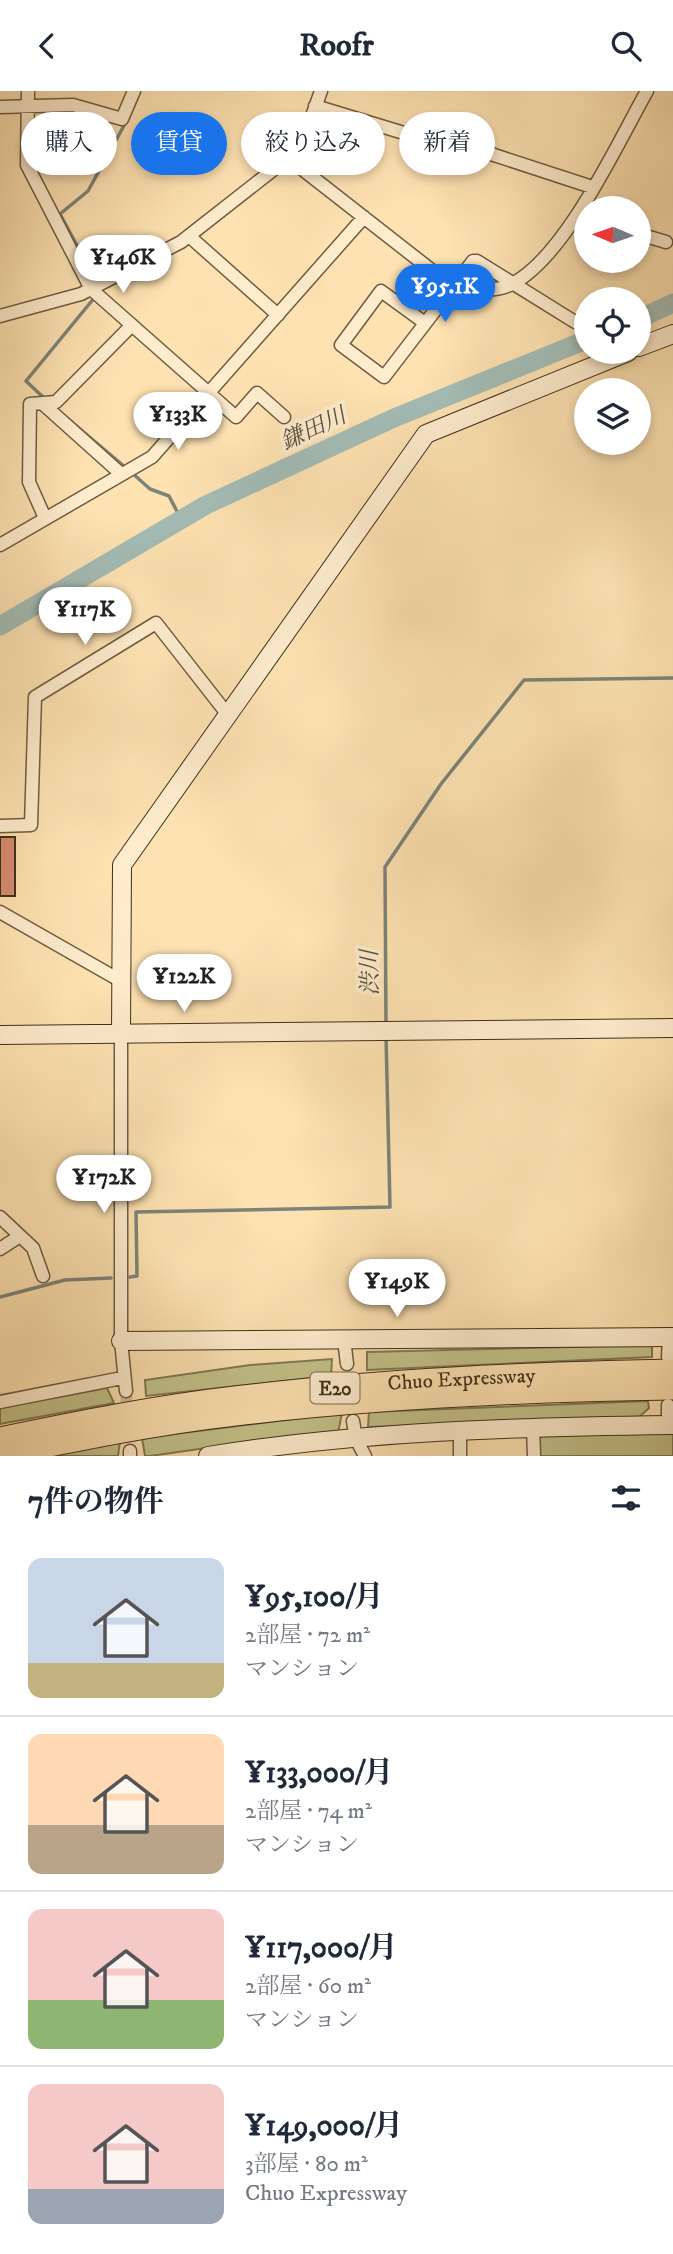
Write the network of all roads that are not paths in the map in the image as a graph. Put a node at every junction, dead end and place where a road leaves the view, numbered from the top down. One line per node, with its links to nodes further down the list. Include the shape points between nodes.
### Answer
1 (28, 91): 7 (street)
2 (134, 91): 7 (street, via 122,119 73,105)
3 (321, 91): 5 (street)
4 (647, 91): 11 (street)
5 (315, 106): 8 (street); 11 (street)
6 (0, 107): 7 (street)
7 (28, 108): 20 (street, via 27,165)
8 (313, 112)
9 (267, 175): 15 (street)
10 (309, 175): 13 (street)
11 (592, 187): 12 (street)
12 (589, 196)
13 (364, 217): 19 (street); 21 (street)
14 (574, 224): 18 (street)
15 (189, 236): 20 (street); 21 (street)
16 (651, 238): 17 (street)
17 (666, 242)
18 (515, 282): 19 (street, via 495,289); 19 (street, via 473,261); 23 (street)
19 (454, 285): 24 (street)
20 (91, 289): 22 (street); 25 (street)
21 (278, 315): 29 (street)
22 (0, 317)
23 (574, 320)
24 (425, 323): 24 (street, via 381,291 341,345 384,377)
25 (132, 325): 29 (street); 30 (street, via 56,402)
26 (673, 334): 27 (street)
27 (651, 343)
28 (599, 364): 35 (street, via 426,435)
29 (208, 394): 31 (street, via 236,417 257,393); 32 (street, via 152,457)
30 (43, 404): 32 (street); 33 (street, via 30,404 29,482)
31 (284, 417)
32 (120, 473): 33 (street)
33 (45, 518): 34 (street)
34 (0, 545)
35 (228, 715): 36 (street, via 156,623 35,697 31,825); 38 (street, via 122,865)
36 (0, 826)
37 (0, 912): 38 (street)
38 (121, 981): 40 (street)
39 (673, 1028): 40 (street)
40 (121, 1034): 41 (street); 48 (street)
41 (0, 1035)
42 (0, 1217): 43 (street)
43 (20, 1236): 44 (street); 45 (street, via 33,1248)
44 (0, 1249)
45 (43, 1276)
46 (671, 1337): 47 (street); 50 (street)
47 (344, 1339): 48 (street); 49 (street)
48 (121, 1341): 52 (street, via 124,1385)
49 (347, 1364)
50 (671, 1364): 57 (highway, Chuo Expressway / E20, via 246,1396)
51 (671, 1397): 53 (street); 58 (highway, Chuo Expressway / E20, via 398,1398 233,1414)
52 (0, 1402)
53 (671, 1425): 54 (street)
54 (533, 1427): 56 (street); 62 (street)
55 (355, 1430): 56 (street); 59 (street); 60 (street)
56 (460, 1433): 61 (street)
57 (0, 1439)
58 (0, 1455)
59 (208, 1456)
60 (365, 1456)
61 (460, 1456)
62 (534, 1456)

